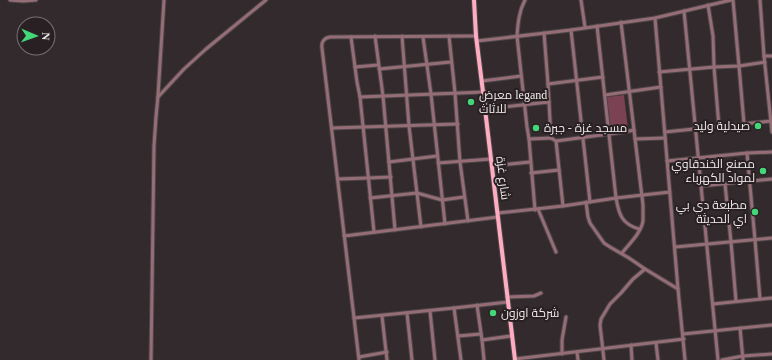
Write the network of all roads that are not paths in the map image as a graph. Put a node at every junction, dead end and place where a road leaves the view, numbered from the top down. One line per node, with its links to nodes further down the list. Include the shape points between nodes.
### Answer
1 (10, 0): 2 (street)
2 (36, 0)
3 (164, 0): 52 (street)
4 (266, 0): 52 (street, via 206,49)
5 (474, 0): 22 (main road, شارع غزة)
6 (525, 0): 23 (street, via 521,8)
7 (581, 0): 16 (street)
8 (732, 0): 10 (street); 33 (street)
9 (760, 0): 27 (street)
10 (725, 1): 11 (street)
11 (708, 5): 12 (street); 36 (street)
12 (684, 11): 13 (street); 37 (street)
13 (655, 18): 14 (street); 38 (street)
14 (621, 22): 15 (street); 46 (street)
15 (598, 26): 16 (street); 40 (street)
16 (585, 27): 17 (street)
17 (571, 30): 18 (street); 41 (street)
18 (544, 33): 23 (street); 43 (street)
19 (375, 36): 20 (street); 24 (street); 35 (street)
20 (402, 36): 25 (street); 32 (street)
21 (449, 36): 22 (street); 25 (street); 29 (street)
22 (476, 36): 26 (main road, شارع غزة)
23 (517, 36): 26 (street); 39 (street)
24 (351, 37): 34 (street); 65 (street, via 327,37 322,45)
25 (423, 37): 31 (street)
26 (477, 42): 42 (main road, شارع غزة)
27 (764, 56): 28 (street); 30 (street)
28 (772, 56)
29 (452, 62): 31 (street); 47 (street)
30 (765, 62): 33 (street); 57 (street)
31 (426, 64): 32 (street); 48 (street)
32 (404, 66): 35 (street); 49 (street)
33 (739, 66): 36 (street); 59 (street)
34 (355, 67): 35 (street); 53 (street)
35 (378, 67): 51 (street)
36 (714, 67): 37 (street); 64 (street)
37 (690, 69): 38 (street); 66 (street)
38 (659, 72): 44 (street)
39 (521, 76): 42 (street); 55 (street)
40 (603, 77): 41 (street); 50 (street)
41 (576, 80): 43 (street); 71 (street)
42 (482, 81): 45 (main road, شارع غزة)
43 (548, 84): 54 (street)
44 (661, 87): 46 (street); 68 (street)
45 (484, 92): 47 (street); 56 (main road, شارع غزة)
46 (629, 92): 50 (street); 67 (street)
47 (456, 93): 48 (street); 58 (street)
48 (431, 94): 49 (street); 60 (street)
49 (406, 95): 51 (street); 62 (street)
50 (605, 95): 70 (street)
51 (383, 96): 53 (street); 61 (street)
52 (158, 97): 159 (street, via 154,146)
53 (360, 97): 63 (street)
54 (549, 102): 55 (street); 72 (street)
55 (524, 105): 56 (street); 74 (street)
56 (485, 110): 82 (main road, شارع غزة)
57 (771, 119): 59 (street); 69 (street)
58 (458, 124): 60 (street); 85 (street)
59 (744, 124): 64 (street)
60 (434, 125): 62 (street); 79 (street)
61 (386, 126): 62 (street); 63 (street); 84 (street)
62 (409, 126): 81 (street)
63 (363, 127): 65 (street); 92 (street)
64 (719, 127): 66 (street)
65 (332, 128): 93 (street)
66 (696, 129): 68 (street); 80 (street)
67 (634, 130): 70 (street); 75 (street)
68 (665, 132): 73 (street)
69 (772, 132)
70 (609, 134): 71 (street); 104 (street)
71 (583, 137): 76 (street); 106 (street)
72 (551, 138): 74 (street); 76 (street)
73 (665, 138): 75 (street); 83 (street)
74 (529, 139): 86 (street)
75 (635, 140): 101 (street)
76 (556, 141): 89 (street)
77 (772, 152): 78 (street)
78 (747, 153): 80 (street); 95 (street)
79 (437, 156): 81 (street); 87 (street)
80 (698, 158): 83 (street); 97 (street)
81 (413, 159): 84 (street); 99 (street)
82 (491, 159): 85 (street); 88 (main road, شارع غزة)
83 (667, 161): 98 (street)
84 (389, 162): 91 (street)
85 (460, 162): 87 (street); 103 (street)
86 (530, 162): 88 (street); 90 (street)
87 (438, 163): 105 (street)
88 (492, 166): 109 (main road, شارع غزة)
89 (559, 170): 90 (street); 107 (street)
90 (531, 173): 108 (street)
91 (390, 177): 92 (street); 100 (street)
92 (368, 178): 93 (street); 102 (street)
93 (338, 179): 116 (street)
94 (772, 179): 95 (street)
95 (750, 182): 96 (street); 118 (street)
96 (726, 184): 97 (street); 119 (street)
97 (701, 186): 120 (street)
98 (670, 192): 101 (street); 121 (street)
99 (417, 193): 100 (street); 105 (street); 112 (street)
100 (392, 195): 102 (street); 114 (street)
101 (642, 195): 104 (street); 113 (street, via 643,220)
102 (370, 198): 115 (street)
103 (464, 198): 105 (street); 110 (street)
104 (616, 198): 106 (street); 113 (street, via 621,218)
105 (442, 200): 111 (street)
106 (588, 202): 107 (street); 123 (street, via 590,223 604,243)
107 (563, 206): 108 (street)
108 (537, 209): 109 (street); 122 (street)
109 (498, 215): 110 (street); 129 (main road, شارع غزة)
110 (468, 221): 111 (street)
111 (445, 224): 112 (street)
112 (421, 227): 114 (street)
113 (639, 229): 123 (street)
114 (395, 230): 115 (street)
115 (374, 232): 116 (street)
116 (344, 236): 138 (street)
117 (772, 238): 118 (street)
118 (755, 240): 119 (street); 128 (street)
119 (732, 242): 120 (street); 130 (street)
120 (707, 244): 121 (street); 131 (street)
121 (675, 247): 125 (street)
122 (556, 252)
123 (622, 253): 124 (street)
124 (645, 269): 125 (street); 150 (street, via 610,304 601,319)
125 (678, 289): 143 (street)
126 (541, 293): 129 (street)
127 (772, 298): 128 (street)
128 (760, 299): 130 (street)
129 (507, 300): 132 (street); 145 (main road, شارع غزة)
130 (736, 301): 131 (street)
131 (712, 304): 141 (street)
132 (477, 306): 133 (street); 142 (street)
133 (454, 308): 134 (street); 144 (street)
134 (430, 311): 135 (street); 162 (street)
135 (407, 313): 136 (street); 161 (street)
136 (382, 316): 138 (street); 151 (street)
137 (566, 317): 153 (street)
138 (354, 318): 158 (street)
139 (772, 325): 140 (street)
140 (740, 328): 141 (street); 157 (street)
141 (715, 331): 143 (street); 172 (street)
142 (481, 334): 144 (street); 147 (street)
143 (683, 334): 146 (street)
144 (458, 336): 163 (street)
145 (511, 336): 147 (street); 165 (main road, شارع غزة)
146 (684, 339): 148 (street); 171 (street)
147 (482, 340): 164 (street)
148 (656, 342): 149 (street); 170 (street)
149 (631, 346): 150 (street); 169 (street)
150 (603, 349): 152 (street); 168 (street)
151 (386, 352): 158 (street); 160 (street)
152 (577, 352): 153 (street); 167 (street)
153 (562, 354): 155 (street)
154 (772, 354): 156 (street)
155 (551, 355): 165 (street); 166 (street)
156 (764, 355): 157 (street); 174 (street)
157 (743, 358): 173 (street)
158 (359, 359)
159 (151, 360)
160 (387, 360)
161 (412, 360)
162 (435, 360)
163 (461, 360)
164 (484, 360)
165 (515, 360)
166 (552, 360)
167 (578, 360)
168 (604, 360)
169 (632, 360)
170 (658, 360)
171 (685, 360)
172 (718, 360)
173 (722, 360)
174 (764, 360)

